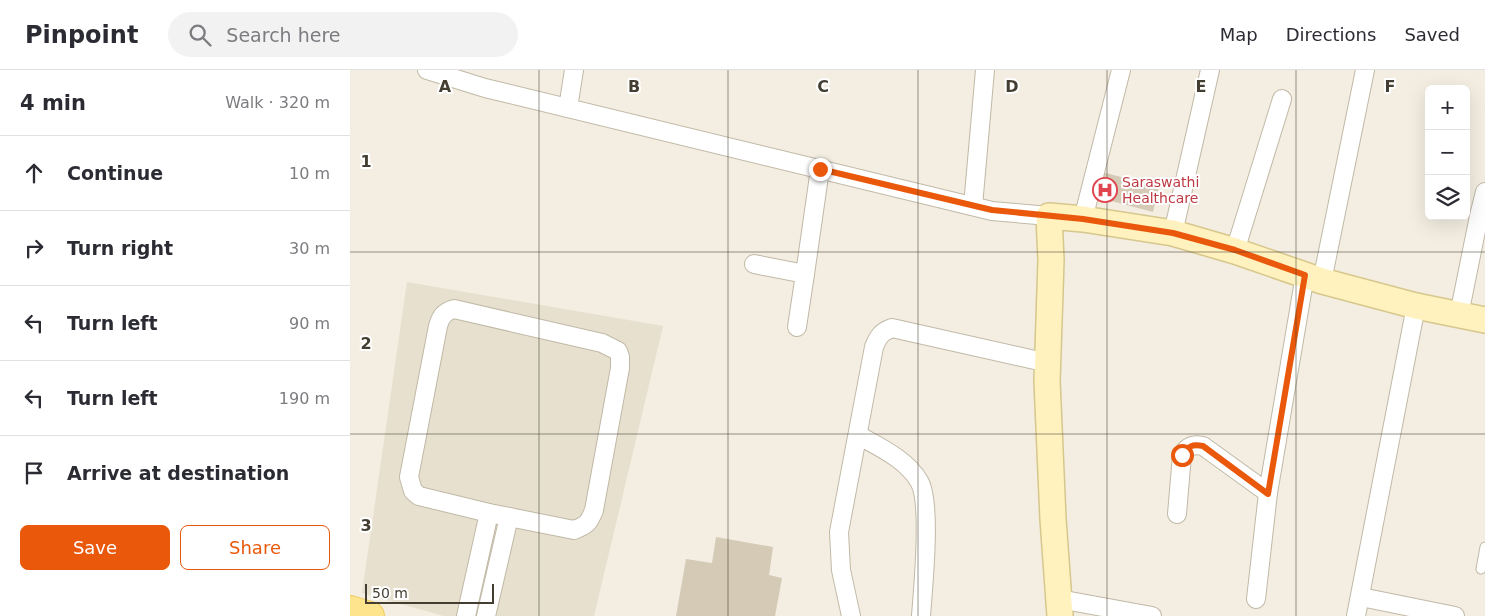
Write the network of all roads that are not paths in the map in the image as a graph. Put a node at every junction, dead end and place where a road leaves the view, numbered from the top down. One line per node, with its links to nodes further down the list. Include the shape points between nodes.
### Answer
1 (427, 70): 8 (street)
2 (574, 70): 8 (street)
3 (986, 70): 11 (street)
4 (1120, 70): 13 (street)
5 (1210, 70): 14 (street)
6 (1365, 70): 18 (street)
7 (1282, 99): 15 (street)
8 (568, 108): 9 (street)
9 (820, 169): 11 (street); 17 (street)
10 (1485, 192): 20 (street)
11 (974, 206): 12 (street)
12 (1049, 216): 13 (street); 23 (street, via 1052,260)
13 (1083, 219): 14 (street)
14 (1173, 233): 15 (street)
15 (1235, 250): 18 (street)
16 (754, 264): 17 (street)
17 (804, 274): 22 (street)
18 (1314, 278): 19 (street); 25 (street)
19 (1416, 306): 20 (street); 33 (street)
20 (1458, 315): 21 (street)
21 (1485, 320)
22 (797, 327)
23 (1048, 363): 24 (street, via 892,328 884,331 874,347); 35 (street, via 1052,498)
24 (858, 435): 40 (street, via 840,532 841,570); 41 (street, via 894,456 920,482 926,538)
25 (1268, 494): 27 (street, via 1203,446 1193,444 1182,455); 34 (street)
26 (489, 513): 28 (street); 28 (street, via 419,496 413,491 409,477 438,326 441,316 454,309 602,343 618,351 620,356 590,521 574,530); 31 (street)
27 (1177, 514)
28 (509, 517): 32 (street)
29 (1485, 547): 30 (lane)
30 (1481, 569)
31 (475, 574): 32 (street); 38 (street)
32 (495, 577): 39 (street)
33 (1361, 597): 43 (street); 44 (street)
34 (1256, 599)
35 (1060, 607): 42 (street)
36 (350, 610): 37 (main road)
37 (370, 616)
38 (466, 616)
39 (486, 616)
40 (850, 616)
41 (921, 616)
42 (1152, 616)
43 (1356, 616)
44 (1455, 616)

